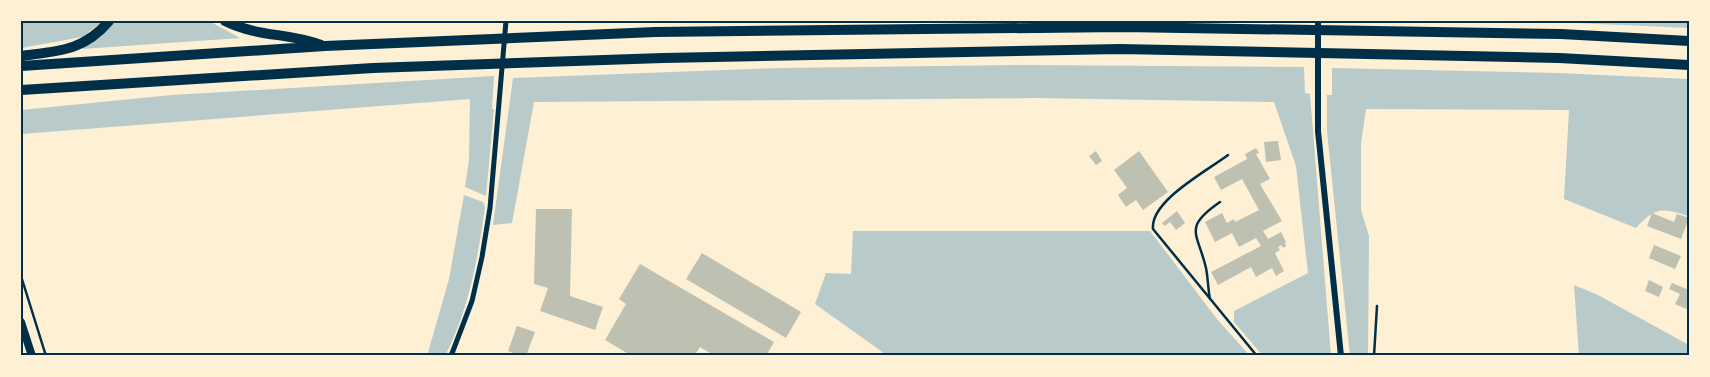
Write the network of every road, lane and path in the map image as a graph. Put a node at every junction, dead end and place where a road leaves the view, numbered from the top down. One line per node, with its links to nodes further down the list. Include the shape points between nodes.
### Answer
1 (109, 21): 7 (highway, via 86,43 64,51)
2 (225, 21): 6 (highway, via 241,29 304,38)
3 (506, 21): 19 (street, via 490,208 482,257 472,301)
4 (1318, 21): 21 (street, via 1318,131)
5 (1689, 42): 6 (highway, via 1561,34 1123,27 655,32)
6 (324, 46): 9 (highway)
7 (21, 56)
8 (1689, 65): 10 (highway, via 1559,58 1120,49 663,58 383,68)
9 (21, 66)
10 (21, 90)
11 (1228, 155): 14 (lane, via 1164,202 1152,221 1153,229)
12 (1220, 202): 14 (lane, via 1197,223 1194,233 1206,268)
13 (21, 276): 18 (path)
14 (1210, 301): 20 (lane)
15 (1377, 306): 22 (path)
16 (21, 322): 17 (main road)
17 (32, 356)
18 (46, 356)
19 (451, 356)
20 (1257, 356)
21 (1340, 356)
22 (1374, 356)

